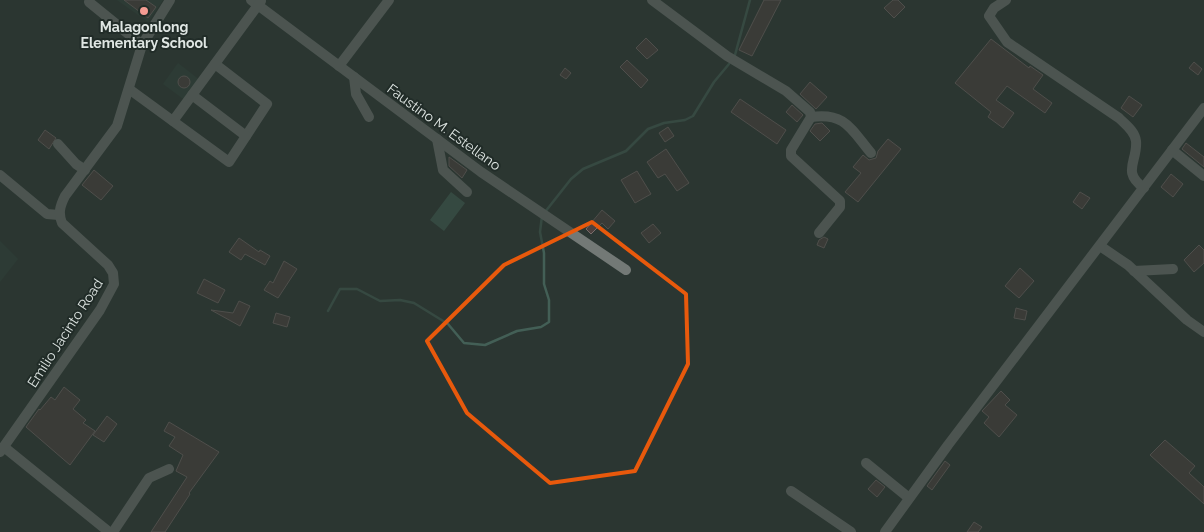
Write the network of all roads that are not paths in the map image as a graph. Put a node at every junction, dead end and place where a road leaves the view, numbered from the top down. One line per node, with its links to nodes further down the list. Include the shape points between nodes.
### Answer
1 (170, 0): 7 (street)
2 (389, 0): 9 (street)
3 (652, 0): 15 (street, via 727,56 786,91 810,112)
4 (1006, 0): 25 (street, via 988,16 994,26 1007,42 1119,118 1130,129 1136,140 1131,171)
5 (89, 2): 7 (street)
6 (257, 2): 8 (street); 9 (street, Faustino M. Estellano)
7 (142, 45): 11 (street)
8 (215, 64): 12 (street); 17 (street, via 267,104)
9 (339, 66): 10 (street, Faustino M. Estellano)
10 (354, 77): 14 (street, via 356,94); 18 (street, Faustino M. Estellano)
11 (128, 89): 16 (street); 22 (street, via 117,126)
12 (192, 95): 16 (street); 17 (street)
13 (1204, 108): 20 (street)
14 (369, 117)
15 (811, 117): 21 (street, via 827,115 841,119); 28 (street, via 791,150 792,156 840,201 840,207)
16 (173, 121): 17 (street, via 229,162)
17 (246, 136)
18 (437, 139): 26 (street, via 443,170); 31 (street, Faustino M. Estellano)
19 (58, 144): 22 (street)
20 (1172, 150): 24 (street); 25 (street)
21 (872, 153)
22 (85, 170): 27 (street, via 65,196)
23 (0, 175): 27 (street, via 47,214)
24 (1204, 176)
25 (1144, 188): 29 (street)
26 (467, 192)
27 (60, 215): 34 (street, Emilio Jacinto Road, via 62,223 108,265 114,284 88,328)
28 (819, 233)
29 (1100, 246): 32 (street); 38 (street)
30 (1173, 269): 32 (street)
31 (626, 270)
32 (1134, 271): 33 (street)
33 (1204, 332)
34 (2, 446): 39 (street)
35 (866, 463): 38 (street)
36 (169, 469): 40 (street, via 149,478)
37 (791, 491): 41 (street)
38 (909, 498): 42 (street)
39 (109, 532)
40 (113, 532)
41 (851, 532)
42 (885, 532)

